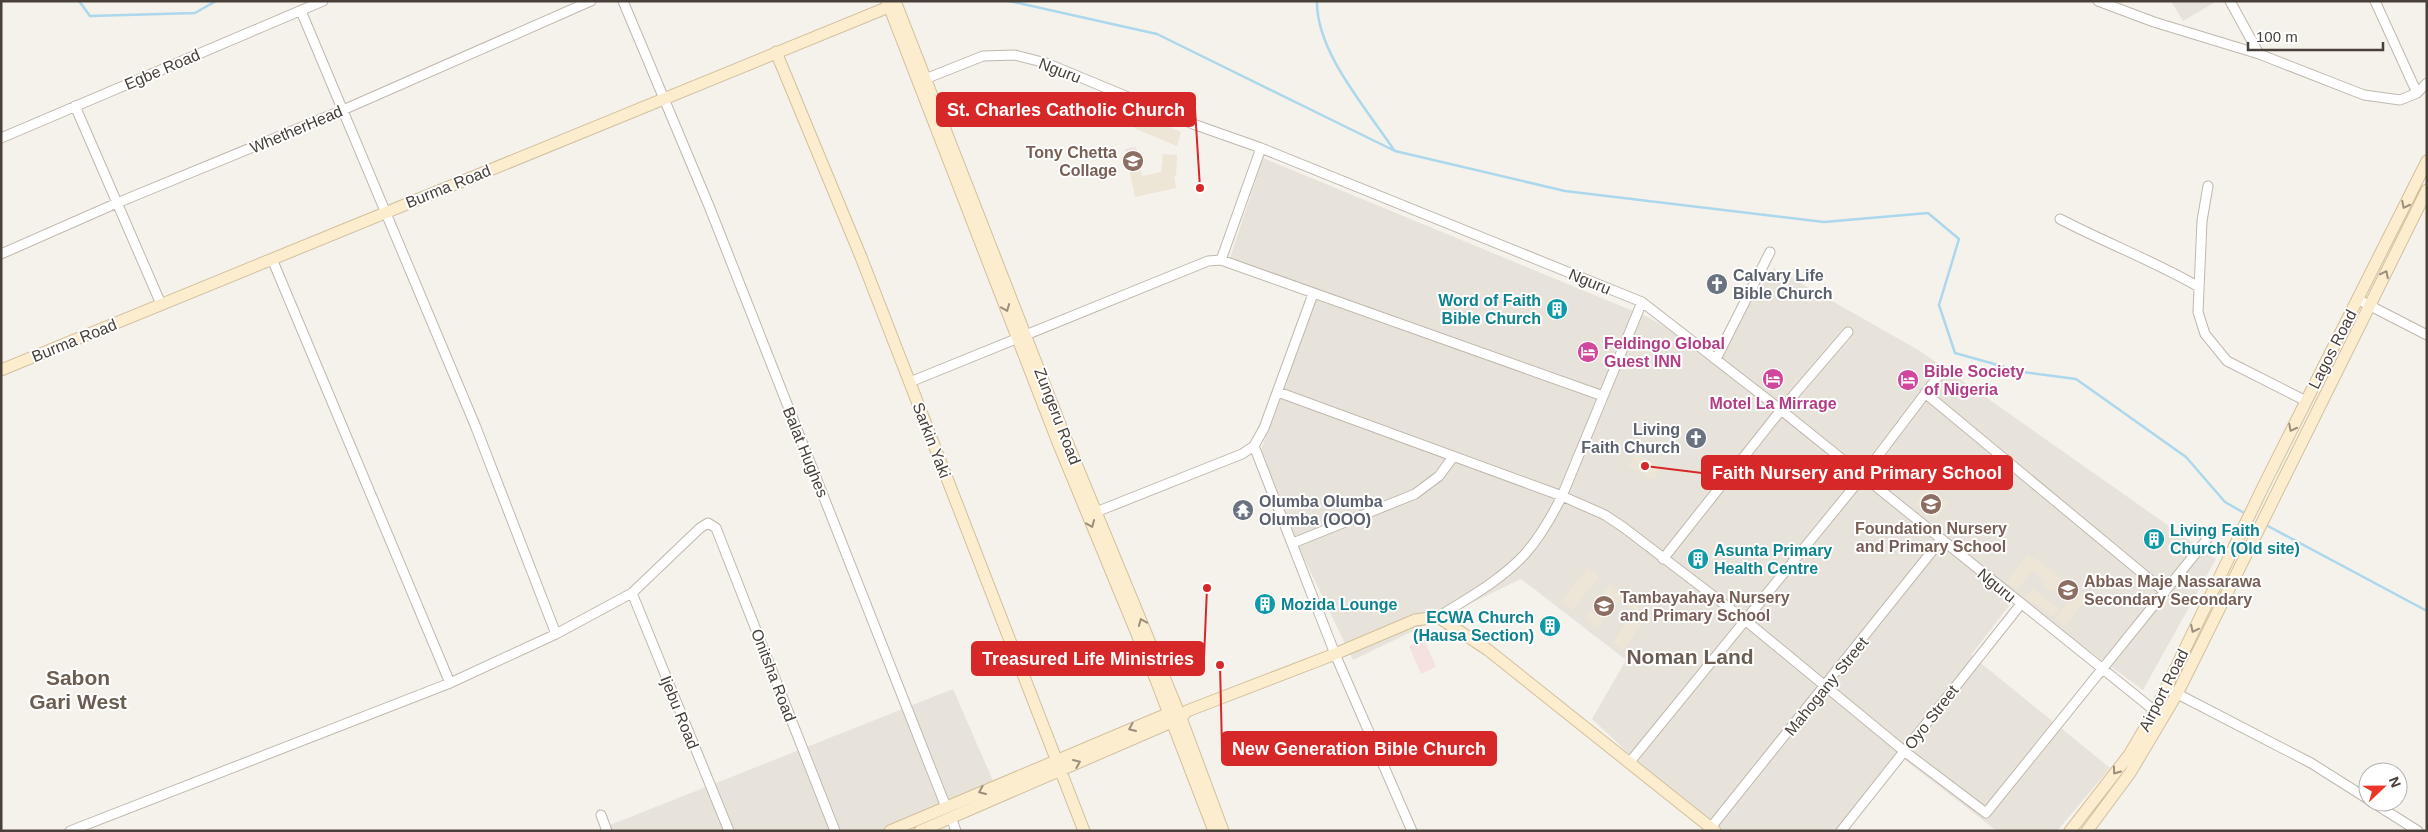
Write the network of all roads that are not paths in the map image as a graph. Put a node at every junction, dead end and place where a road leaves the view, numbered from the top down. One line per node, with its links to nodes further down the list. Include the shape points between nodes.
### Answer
1 (323, 1): 8 (street, Egbe Road)
2 (590, 1): 16 (street, WhetherHead)
3 (624, 1): 14 (street)
4 (2098, 1): 10 (street, via 2154,22)
5 (2230, 1): 10 (street)
6 (2375, 1): 13 (street)
7 (892, 4): 9 (street, Burma Road); 11 (street, Zungeru Road); 36 (street, one-way to 36)
8 (301, 11): 15 (street, Egbe Road); 16 (street)
9 (776, 52): 14 (street, Burma Road); 41 (street, Sarkin Yaki)
10 (2260, 54): 13 (street, via 2364,95 2393,101)
11 (926, 79): 18 (street, Nguru, via 983,56 1015,55 1046,63 1193,124); 36 (street, Zungeru Road)
12 (2427, 83): 13 (street)
13 (2416, 93)
14 (665, 97): 23 (street, Burma Road); 76 (street, Balat Hughes)
15 (75, 106): 17 (street, Egbe Road); 22 (street)
16 (343, 110): 22 (street, WhetherHead); 23 (street)
17 (1, 138)
18 (1261, 148): 28 (street); 32 (street, Nguru)
19 (2427, 161): 31 (street, Lagos Road, one-way to 31)
20 (2208, 186): 29 (street, via 2202,221)
21 (2427, 190): 34 (street, Lagos Road, one-way to 21)
22 (117, 203): 26 (street, WhetherHead); 33 (street)
23 (387, 212): 27 (street, Burma Road); 63 (street, via 475,425)
24 (2060, 219): 29 (street)
25 (1770, 252): 38 (street)
26 (1, 254)
27 (272, 258): 33 (street, Burma Road); 66 (street)
28 (1221, 260): 30 (street); 36 (street, via 1208,261)
29 (2199, 287): 45 (street, via 2198,312 2205,334 2217,350 2228,361)
30 (1313, 294): 42 (street); 44 (street)
31 (2357, 299): 34 (street); 45 (street, Lagos Road)
32 (1642, 302): 38 (street, Nguru); 44 (street)
33 (161, 304): 39 (street, Burma Road)
34 (2370, 306): 37 (street); 55 (street, Lagos Road)
35 (1848, 332): 46 (street)
36 (1022, 335): 41 (street); 51 (street, Zungeru Road); 71 (street, one-way to 71, via 1087,516)
37 (2427, 335)
38 (1716, 359): 46 (street, Nguru)
39 (1, 370)
40 (1940, 374): 43 (street)
41 (910, 382): 74 (street, Sarkin Yaki)
42 (1278, 392): 47 (street); 48 (street)
43 (1925, 393): 49 (street); 58 (street)
44 (1603, 396): 50 (street)
45 (2306, 401): 53 (street, Lagos Road, one-way to 53)
46 (1781, 410): 49 (street, Nguru); 57 (street)
47 (1254, 446): 51 (street, via 1242,454); 56 (street)
48 (1453, 457): 50 (street); 56 (street, via 1439,476 1416,494)
49 (1862, 476): 54 (street, Nguru); 62 (street)
50 (1562, 496): 57 (street, via 1605,515); 61 (street, via 1548,523 1525,554 1493,582)
51 (1096, 512): 71 (street, Zungeru Road, one-way to 51)
52 (2208, 538): 58 (street)
53 (2238, 538): 68 (street, Airport Road, one-way to 68)
54 (1942, 540): 60 (street, Nguru); 67 (street, Mahogany Street)
55 (2252, 542): 69 (street, Airport Road)
56 (1292, 543): 64 (street)
57 (1663, 559): 62 (street)
58 (2165, 592): 65 (street)
59 (632, 593): 63 (street); 82 (street, Ijebu Road); 83 (street, Onitsha Road, via 700,528 708,523 716,528)
60 (2020, 604): 65 (street, Nguru); 72 (street, Oyo Street)
61 (1438, 618): 64 (street, via 1415,620); 73 (street, via 1488,650)
62 (1744, 620): 67 (street); 73 (street)
63 (556, 634): 66 (street)
64 (1334, 654): 71 (street); 90 (street)
65 (2103, 670): 70 (street, Nguru); 72 (street, via 1986,813)
66 (450, 683): 80 (street)
67 (1826, 686): 72 (street); 79 (street, Mahogany Street)
68 (2166, 688): 69 (street); 70 (street, Airport Road)
69 (2177, 694): 75 (street, via 2311,763); 93 (street, Airport Road, via 2130,773)
70 (2155, 711): 92 (street, Airport Road, one-way to 92, via 2129,754)
71 (1177, 715): 74 (street); 88 (street); 89 (street, Zungeru Road)
72 (1904, 751): 91 (street, Oyo Street)
73 (1629, 763): 79 (street)
74 (1058, 765): 76 (street); 87 (street, Sarkin Yaki)
75 (2358, 793)
76 (949, 812): 84 (street); 85 (street); 86 (street, Balat Hughes)
77 (2388, 812): 94 (street)
78 (601, 815): 81 (street)
79 (1711, 830)
80 (70, 831)
81 (607, 831)
82 (729, 831)
83 (835, 831)
84 (890, 831)
85 (920, 831)
86 (956, 831)
87 (1084, 831)
88 (1214, 831)
89 (1223, 831)
90 (1412, 831)
91 (1841, 831)
92 (2070, 831)
93 (2087, 831)
94 (2418, 831)

